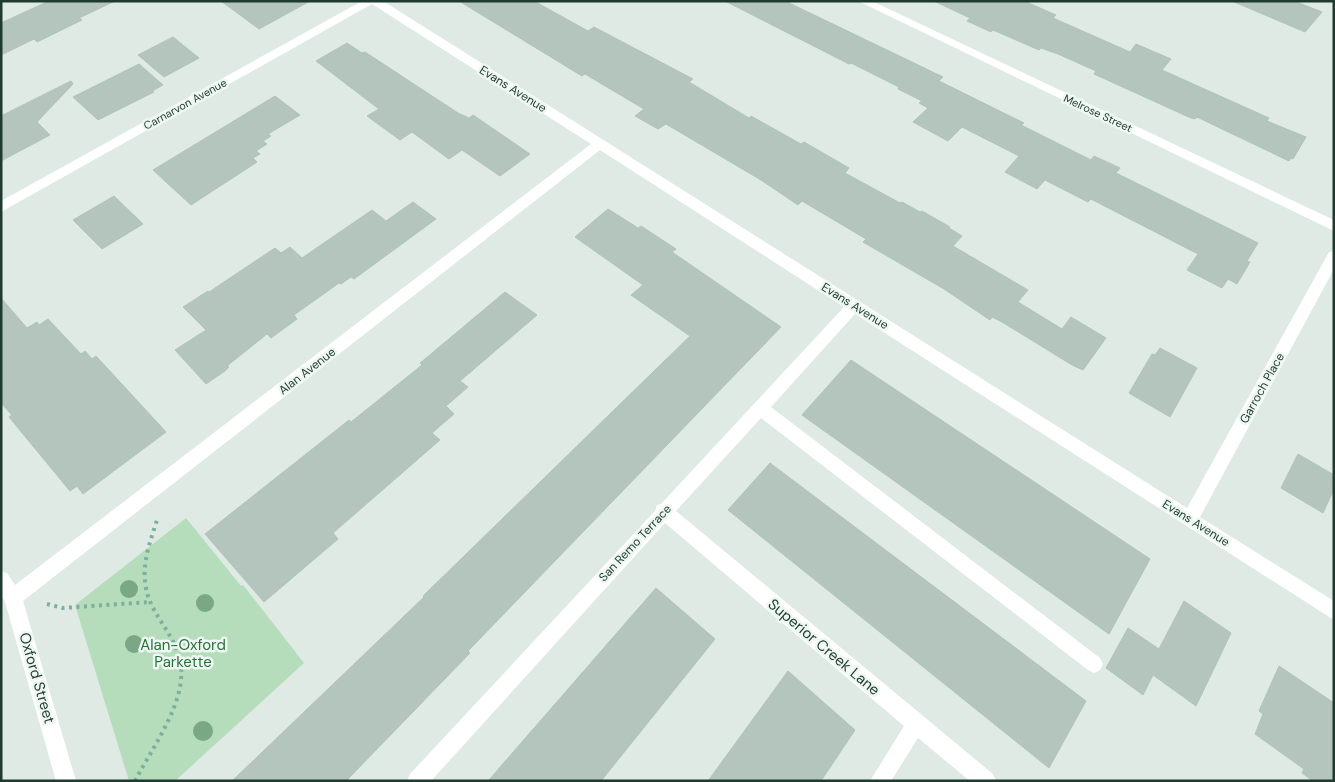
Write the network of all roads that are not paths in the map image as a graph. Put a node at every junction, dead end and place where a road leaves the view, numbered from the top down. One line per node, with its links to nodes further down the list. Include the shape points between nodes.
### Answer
1 (370, 1): 5 (street, Carnarvon Avenue)
2 (375, 1): 4 (street, Evans Avenue)
3 (863, 1): 6 (street, Melrose Street)
4 (600, 144): 8 (street, Evans Avenue); 13 (street, Alan Avenue)
5 (1, 207)
6 (1334, 226)
7 (1334, 256): 11 (street, Garroch Place)
8 (854, 306): 9 (street, San Remo Terrace); 11 (street, Evans Avenue)
9 (760, 408): 10 (street, San Remo Terrace); 15 (street)
10 (663, 511): 16 (street, Superior Creek Lane); 18 (street, San Remo Terrace)
11 (1190, 520): 14 (street, Evans Avenue)
12 (1, 579): 13 (street, Oxford Street)
13 (13, 598): 17 (street, Oxford Street)
14 (1334, 611)
15 (1094, 664)
16 (916, 724): 19 (street); 20 (street, Superior Creek Lane)
17 (66, 781)
18 (417, 781)
19 (880, 781)
20 (986, 781)

